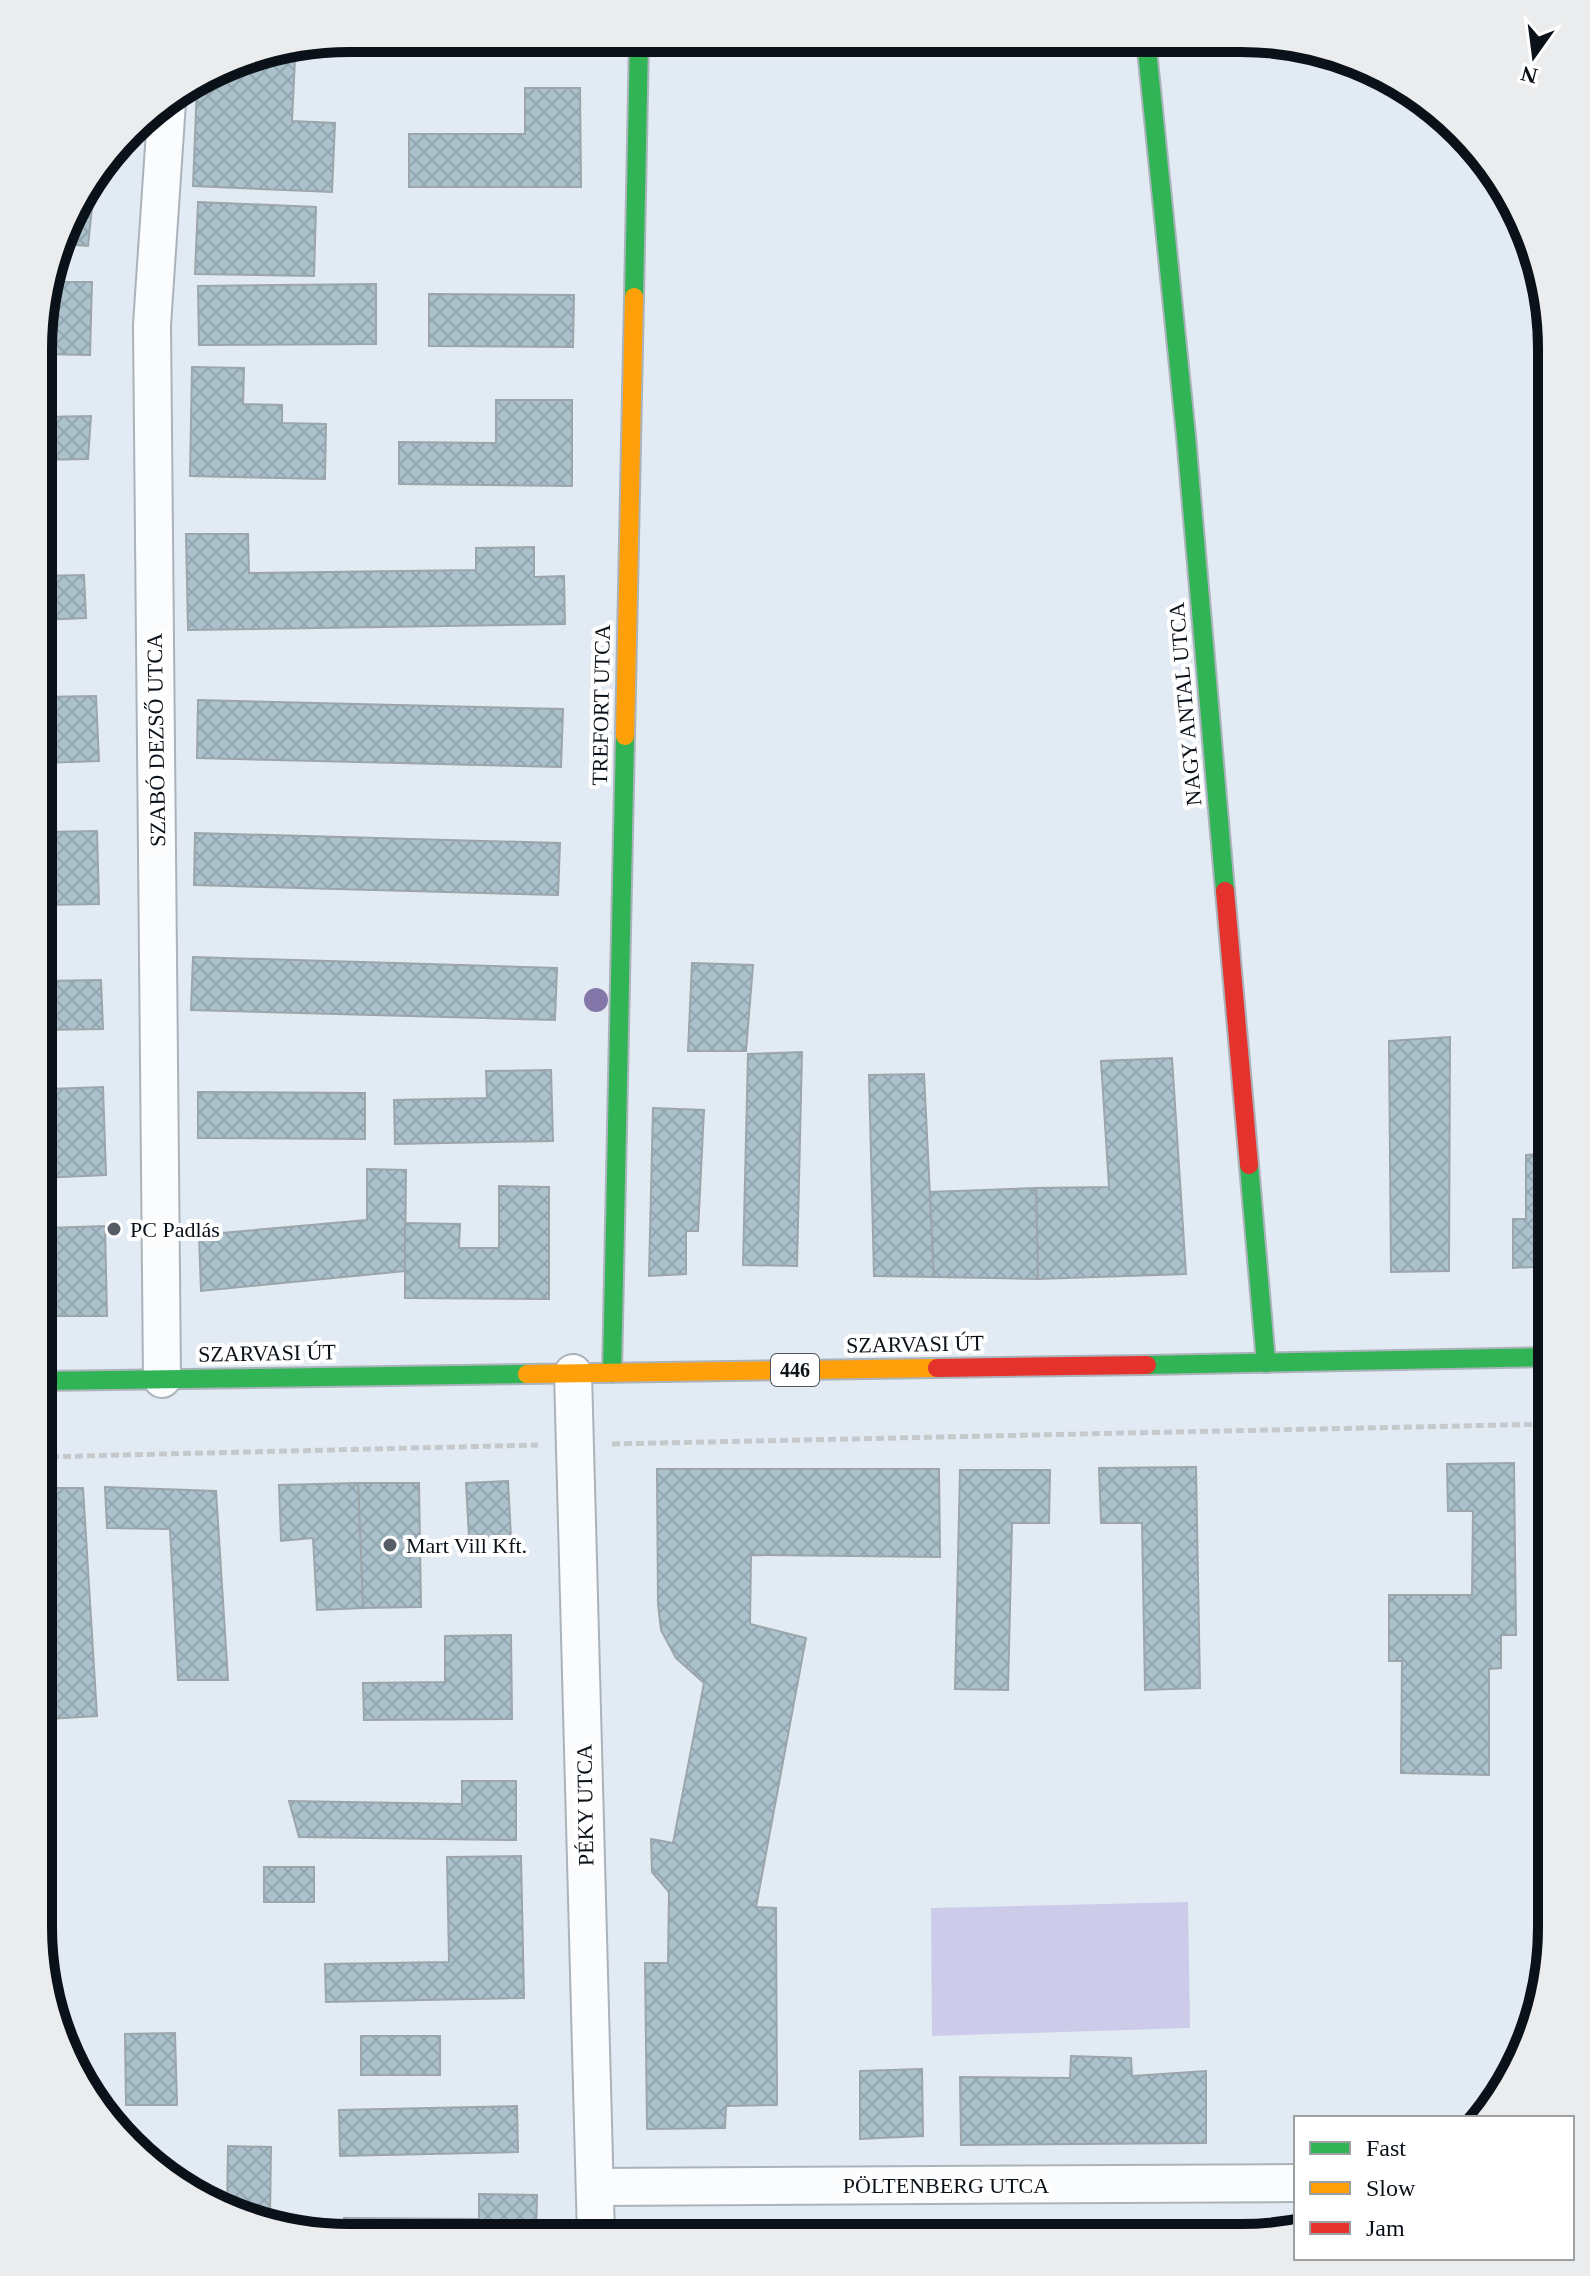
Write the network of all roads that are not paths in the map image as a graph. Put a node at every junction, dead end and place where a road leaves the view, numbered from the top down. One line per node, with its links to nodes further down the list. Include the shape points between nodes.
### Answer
1 (639, 52): 7 (street, TREFORT UTCA)
2 (1147, 52): 5 (street, NAGY ANTAL UTCA)
3 (166, 115): 8 (street, SZABÓ DEZSŐ UTCA, via 152,325)
4 (1538, 1357): 5 (street, SZARVASI ÚT / 446)
5 (1266, 1363): 7 (street, SZARVASI ÚT / 446)
6 (573, 1373): 7 (street, SZARVASI ÚT / 446); 8 (street, SZARVASI ÚT / 446); 11 (street, PÉKY UTCA)
7 (612, 1373)
8 (162, 1379): 9 (street, SZARVASI ÚT / 446)
9 (52, 1381)
10 (1294, 2183): 11 (street, PÖLTENBERG UTCA)
11 (595, 2187): 12 (street, PÉKY UTCA)
12 (596, 2224)

